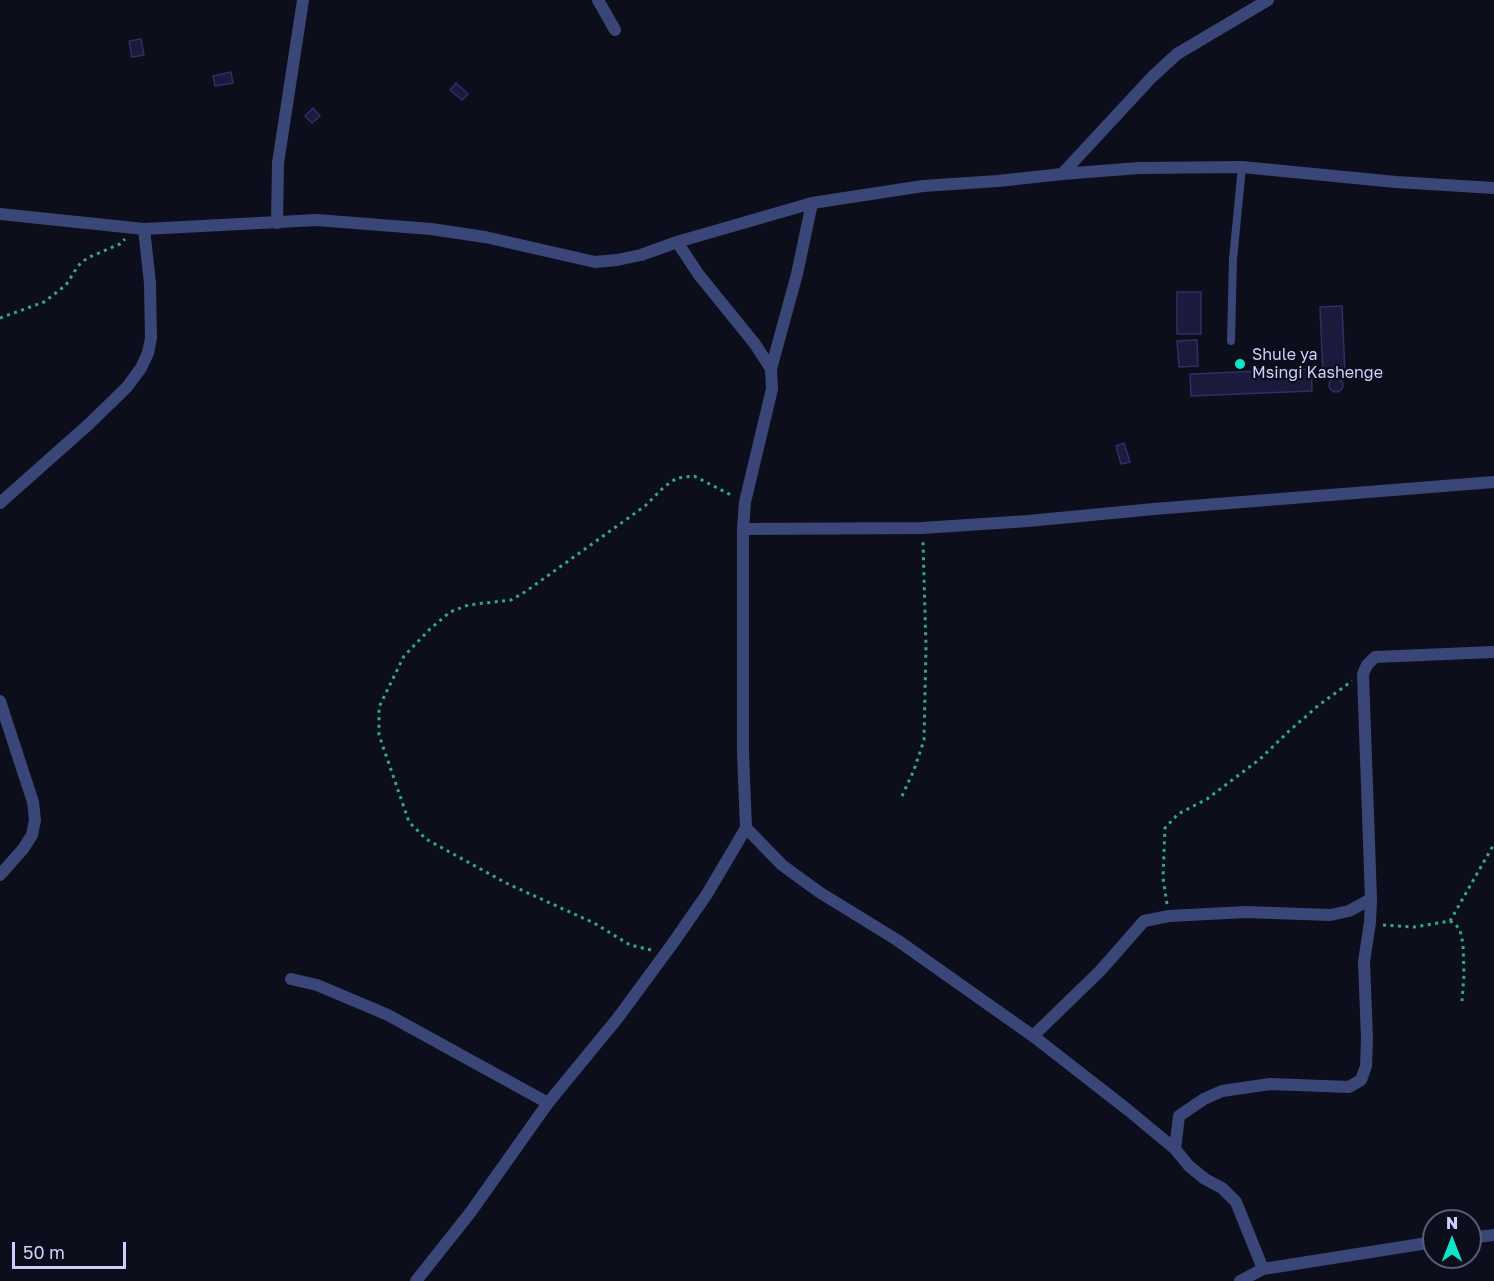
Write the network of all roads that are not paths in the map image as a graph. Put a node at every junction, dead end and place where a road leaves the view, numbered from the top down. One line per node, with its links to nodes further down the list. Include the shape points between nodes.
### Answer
1 (303, 0): 10 (street, via 278,163)
2 (598, 0): 4 (street)
3 (1268, 0): 6 (street, via 1177,54)
4 (615, 30)
5 (1242, 167): 6 (street); 7 (street); 13 (lane, via 1233,259)
6 (1062, 174): 8 (street, via 923,186)
7 (1494, 188)
8 (812, 203): 12 (street); 14 (street)
9 (0, 214): 11 (street)
10 (277, 223): 11 (street); 12 (street, via 317,220 431,229 595,262 641,255)
11 (138, 229): 16 (street, via 150,283 151,338 141,368 89,424)
12 (677, 242): 14 (street)
13 (1231, 341)
14 (771, 369): 17 (street, via 772,389 745,502)
15 (1494, 482): 17 (street, via 922,528)
16 (0, 503)
17 (743, 529): 20 (street)
18 (1494, 652): 22 (street, via 1375,657 1367,665 1363,674)
19 (0, 701): 21 (street, via 33,802 35,820 32,835)
20 (746, 828): 24 (street, via 782,864 819,892 897,940); 25 (street, via 665,954)
21 (0, 875)
22 (1371, 899): 24 (street, via 1349,911 1330,915 1246,912 1144,921 1100,971); 26 (street, via 1364,962 1368,1038 1361,1080 1349,1087 1270,1084 1222,1091 1179,1116)
23 (291, 979): 25 (street, via 317,985 388,1015)
24 (1032, 1036): 26 (street)
25 (548, 1103): 29 (street)
26 (1175, 1149): 28 (street, via 1189,1166 1236,1202)
27 (1422, 1244): 28 (street)
28 (1263, 1269): 30 (street)
29 (416, 1281)
30 (1240, 1281)

